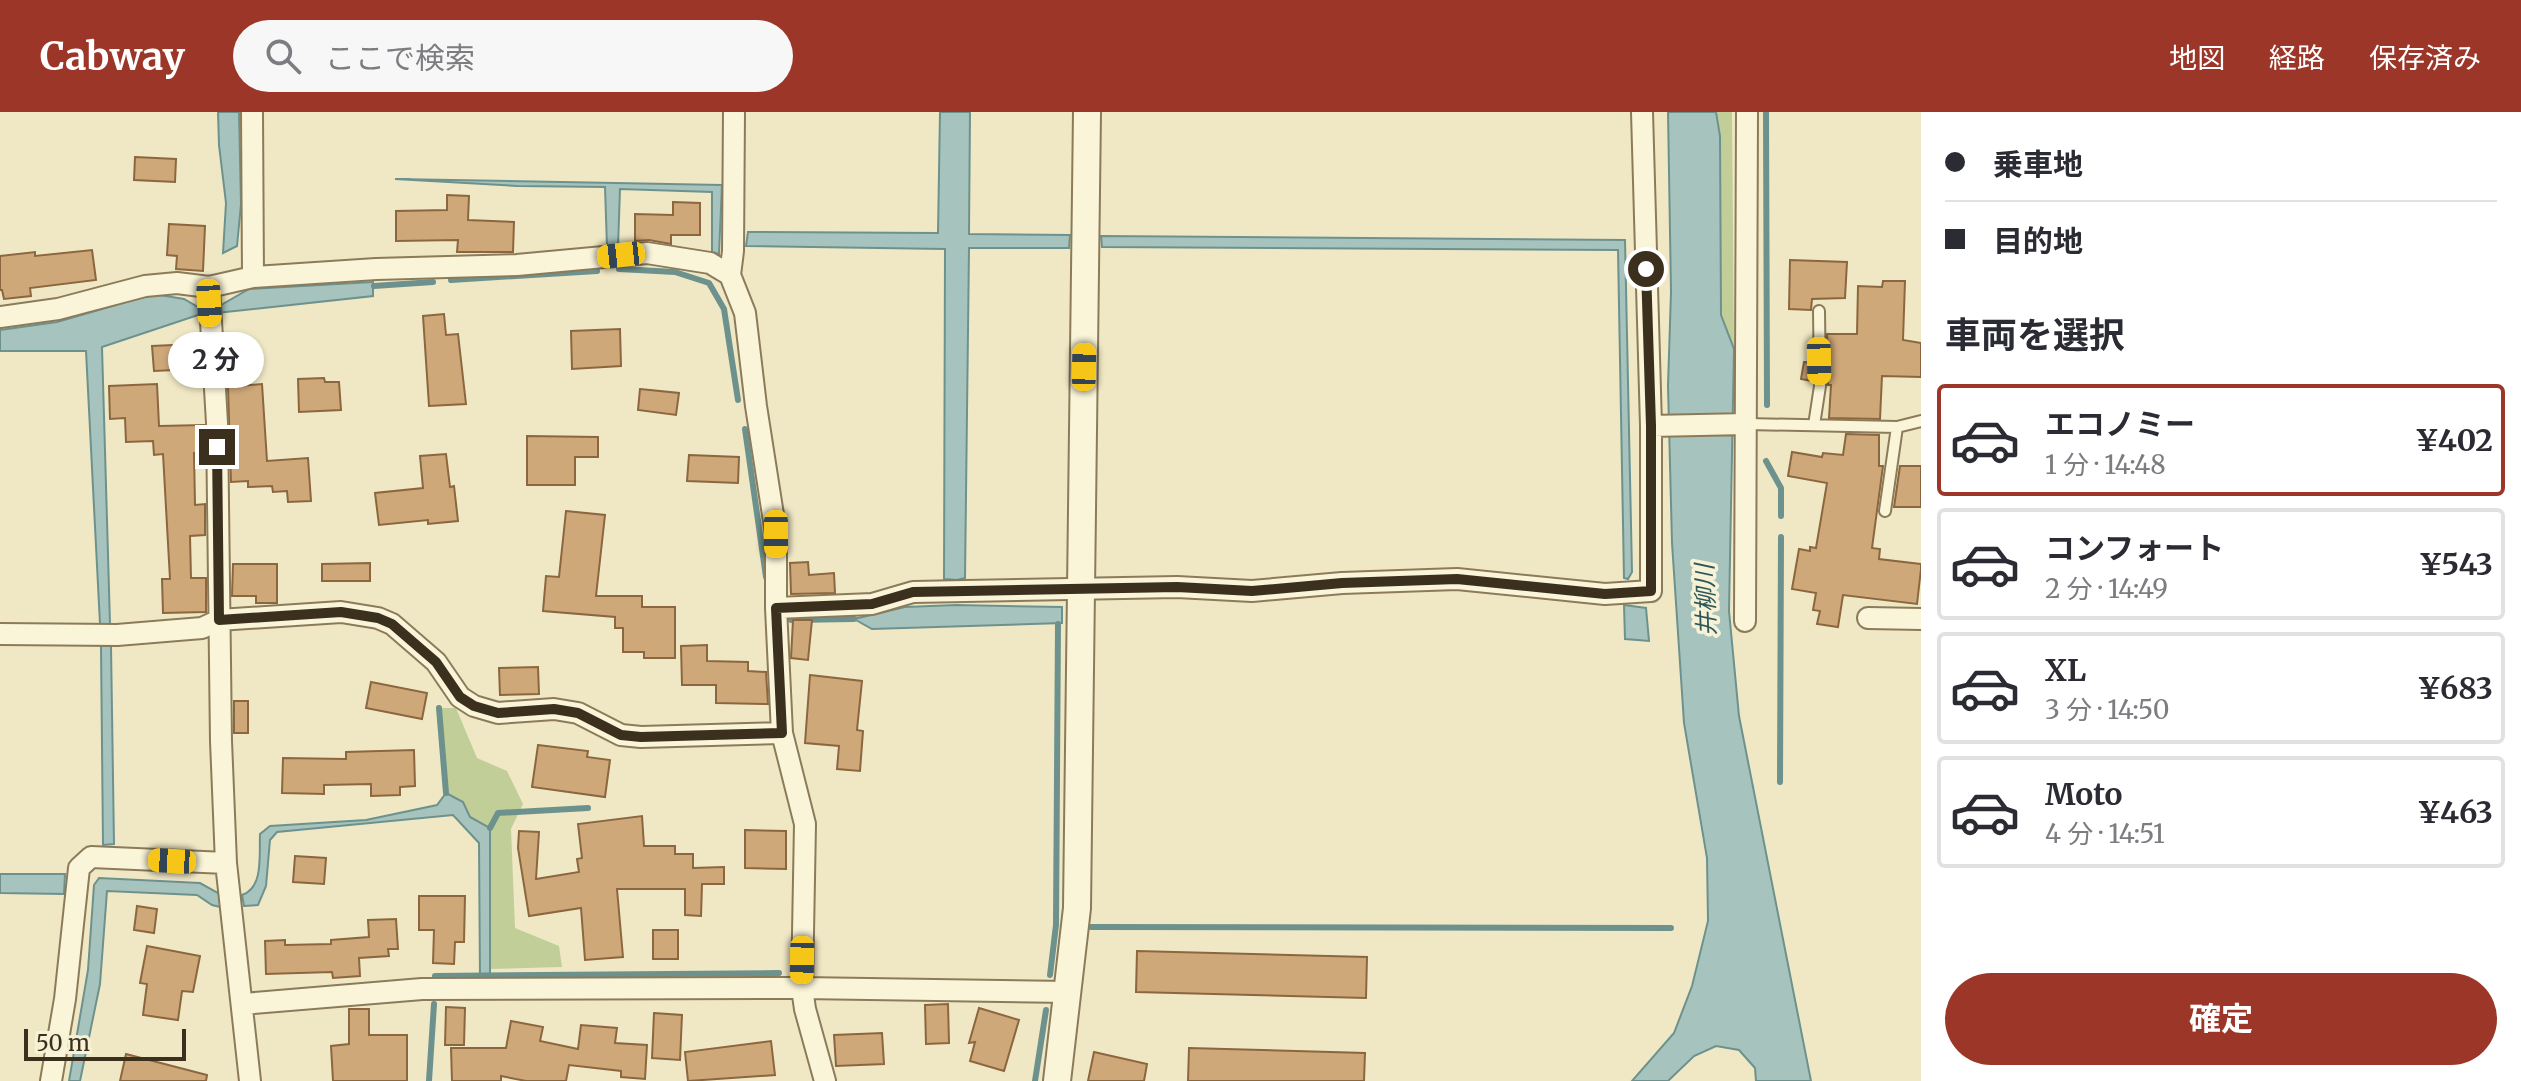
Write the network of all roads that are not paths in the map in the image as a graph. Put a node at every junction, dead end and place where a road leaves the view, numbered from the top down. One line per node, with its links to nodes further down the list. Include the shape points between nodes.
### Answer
1 (252, 112): 7 (street)
2 (734, 112): 6 (street)
3 (1087, 112): 17 (street)
4 (1642, 112): 14 (street)
5 (1747, 112): 12 (street)
6 (730, 275): 7 (street, via 710,263 647,253 517,265); 18 (street, via 745,313 776,534)
7 (253, 277): 8 (street)
8 (209, 303): 10 (street, via 177,283); 21 (street, via 217,423)
9 (1819, 311): 13 (lane, via 1820,386)
10 (0, 317)
11 (1921, 421): 15 (lane)
12 (1747, 424): 13 (lane); 14 (street); 22 (street)
13 (1814, 425): 15 (lane)
14 (1651, 426): 17 (street, via 1651,591 1605,594 1457,579 1252,591)
15 (1897, 427): 16 (lane)
16 (1885, 511)
17 (1081, 590): 18 (street, via 913,592 872,604); 27 (street, via 1077,908)
18 (776, 608): 24 (street)
19 (1868, 618): 20 (street)
20 (1921, 619)
21 (219, 620): 23 (street, via 202,628 117,635); 24 (street, via 341,612 378,618 436,662 460,697 498,713 578,713 621,735 641,737); 25 (street)
22 (1745, 621)
23 (0, 634)
24 (782, 733): 26 (street, via 805,824)
25 (226, 863): 28 (street); 29 (street, via 91,857 79,868)
26 (802, 988): 27 (street); 28 (street, via 422,989); 31 (street)
27 (1068, 992): 32 (street)
28 (243, 1004): 30 (street)
29 (51, 1081)
30 (250, 1081)
31 (825, 1081)
32 (1057, 1081)

